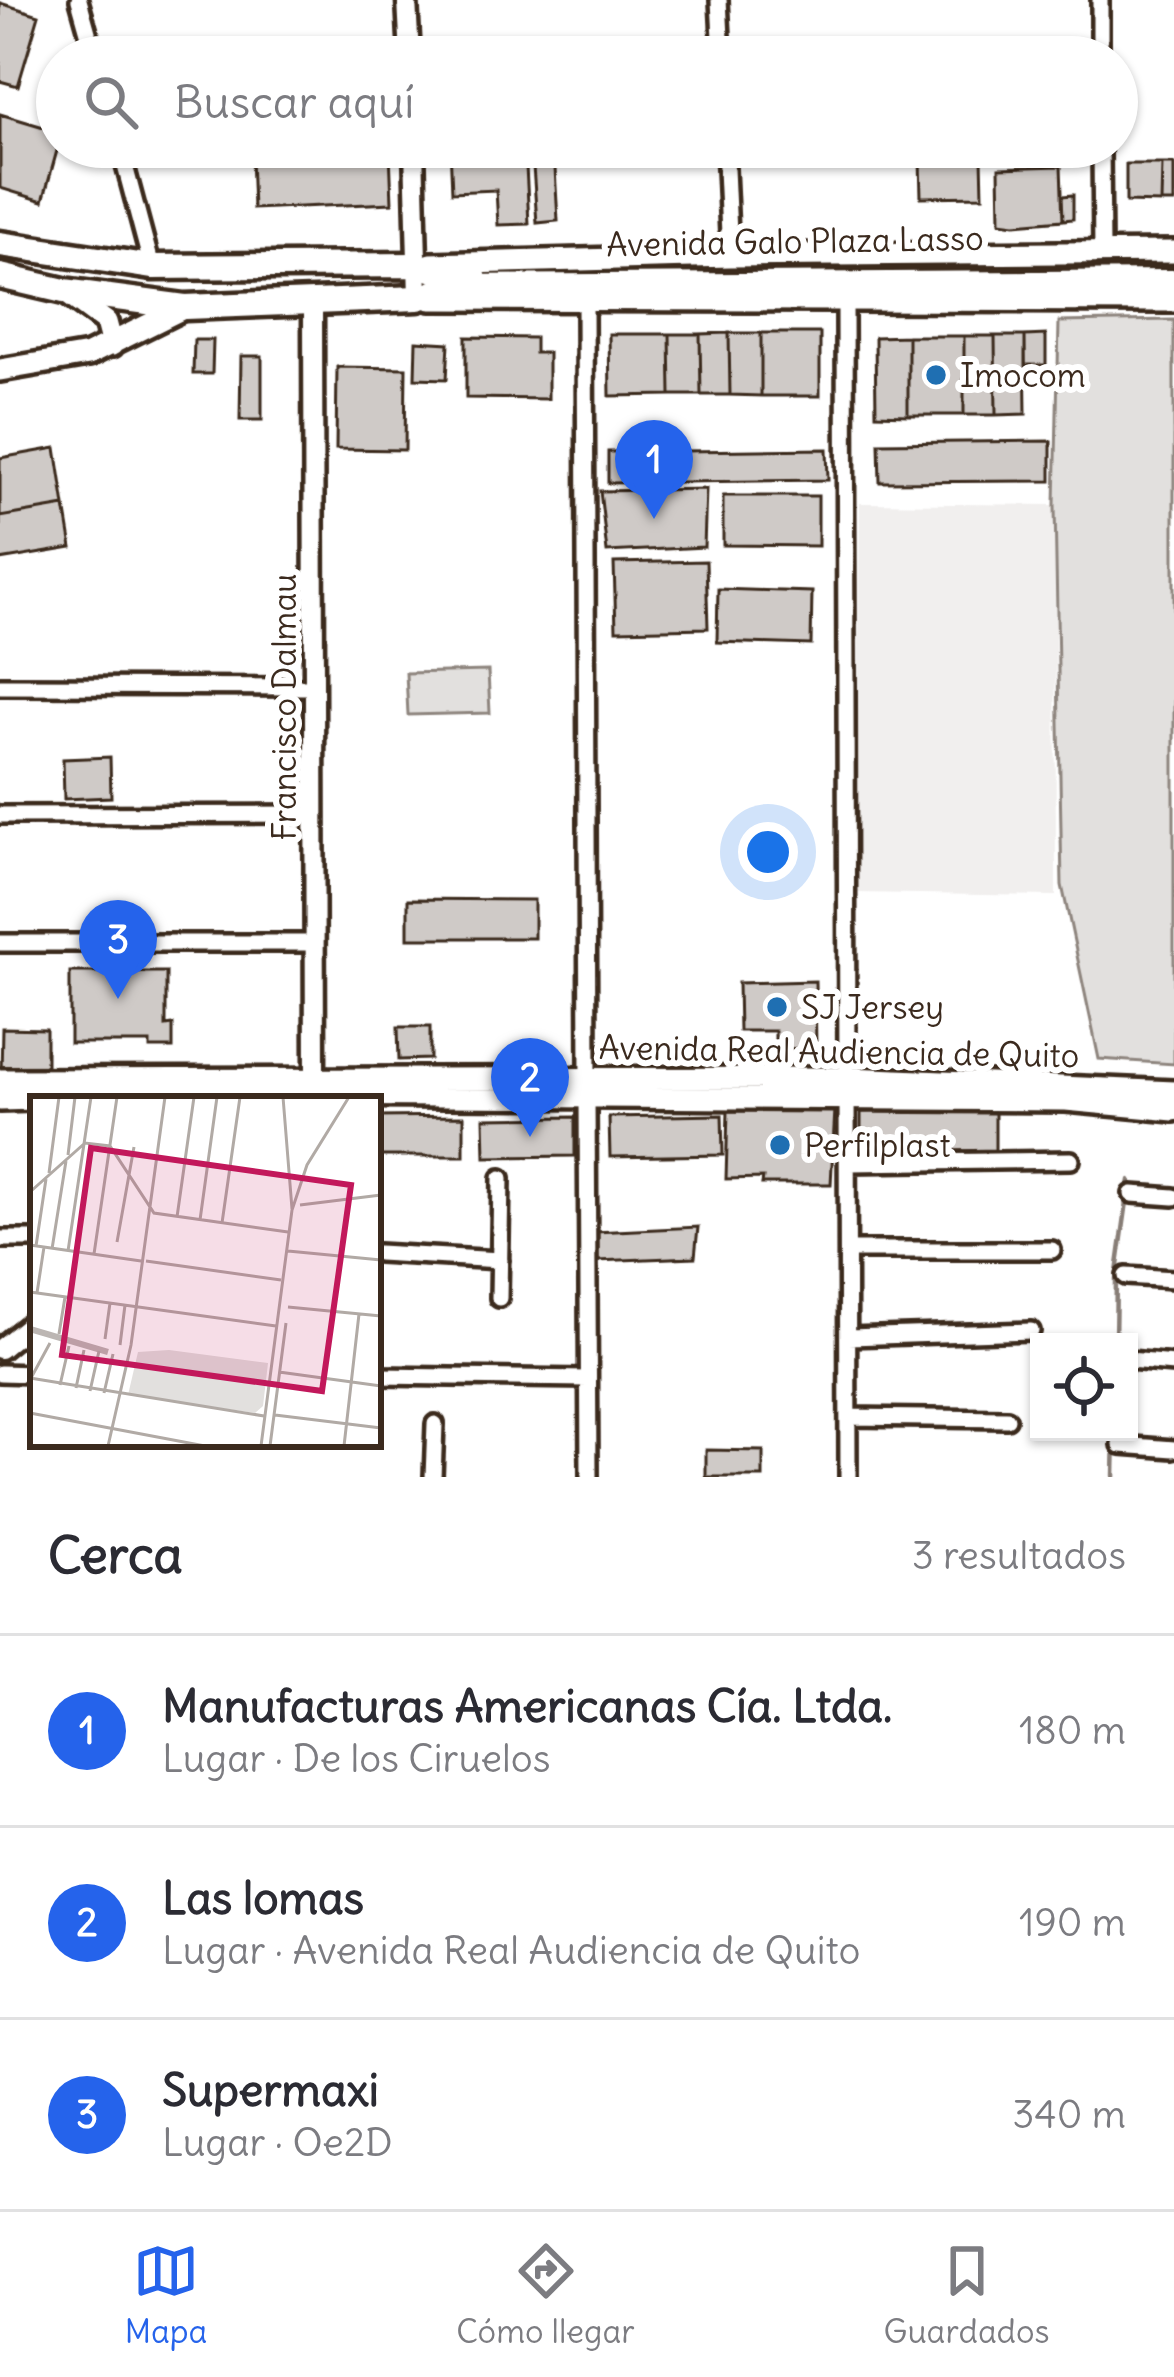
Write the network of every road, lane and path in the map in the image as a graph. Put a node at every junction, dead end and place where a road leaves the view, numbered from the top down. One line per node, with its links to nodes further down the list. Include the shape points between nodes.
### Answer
1 (79, 0): 5 (street)
2 (407, 0): 6 (street)
3 (719, 0): 7 (street)
4 (1100, 0): 8 (street)
5 (89, 36)
6 (409, 36)
7 (721, 36)
8 (1100, 36)
9 (126, 168): 18 (street)
10 (415, 168): 17 (street)
11 (726, 168): 16 (street)
12 (1101, 168): 14 (street)
13 (0, 244): 18 (main road, Avenida Galo Plaza Lasso)
14 (1102, 252): 15 (main road, Avenida Galo Plaza Lasso); 16 (main road, Avenida Galo Plaza Lasso)
15 (1174, 252)
16 (730, 256): 17 (main road, Avenida Galo Plaza Lasso)
17 (418, 265): 18 (main road, Avenida Galo Plaza Lasso); 19 (main road, Avenida Galo Plaza Lasso, via 454,276); 23 (street)
18 (152, 267)
19 (1174, 269)
20 (0, 276): 22 (main road, Avenida Galo Plaza Lasso)
21 (1174, 282): 23 (main road, Avenida Galo Plaza Lasso, via 454,287)
22 (64, 291): 28 (main road, Avenida Galo Plaza Lasso); 29 (main road, via 106,322)
23 (418, 298): 24 (main road, Avenida Galo Plaza Lasso); 27 (main road, Avenida Galo Plaza Lasso)
24 (585, 301): 26 (main road, Avenida Galo Plaza Lasso); 40 (street)
25 (1174, 301): 26 (main road, Avenida Galo Plaza Lasso)
26 (845, 302): 39 (street)
27 (313, 303): 28 (main road, Avenida Galo Plaza Lasso); 32 (street, Francisco Dalmau)
28 (185, 307): 29 (main road)
29 (112, 344): 30 (main road)
30 (0, 370)
31 (0, 686): 32 (street)
32 (314, 686): 34 (street, Francisco Dalmau)
33 (0, 814): 34 (street)
34 (314, 814): 36 (street, Francisco Dalmau)
35 (0, 943): 36 (street)
36 (314, 943): 37 (street, Francisco Dalmau)
37 (314, 1078): 38 (main road, Avenida Real Audiencia de Quito); 40 (main road, Avenida Real Audiencia de Quito); 42 (street)
38 (0, 1080)
39 (848, 1089): 40 (main road, Avenida Real Audiencia de Quito); 41 (main road, Avenida Real Audiencia de Quito); 46 (main road, Avenida Real Audiencia de Quito); 48 (street)
40 (587, 1090): 43 (main road, Avenida Real Audiencia de Quito); 70 (street)
41 (1174, 1092)
42 (293, 1096)
43 (334, 1096)
44 (30, 1099): 45 (main road, Avenida Real Audiencia de Quito)
45 (0, 1100)
46 (1174, 1110)
47 (1071, 1160): 48 (street)
48 (848, 1163): 54 (street)
49 (501, 1178): 57 (street)
50 (1132, 1194): 51 (street)
51 (1174, 1197)
52 (30, 1238): 53 (street)
53 (0, 1239)
54 (848, 1250): 55 (street); 63 (street)
55 (1052, 1250)
56 (381, 1253): 57 (street)
57 (500, 1260): 60 (street)
58 (1126, 1276): 59 (street)
59 (1174, 1279)
60 (499, 1298)
61 (30, 1324): 64 (street)
62 (1030, 1331): 63 (street)
63 (849, 1336): 71 (street)
64 (0, 1349)
65 (1138, 1361): 66 (street)
66 (1174, 1364)
67 (0, 1373): 68 (street)
68 (30, 1374)
69 (381, 1376): 70 (street)
70 (588, 1379): 77 (street)
71 (849, 1418): 72 (street); 78 (street)
72 (1007, 1419)
73 (435, 1424): 76 (street)
74 (1121, 1445): 75 (street)
75 (1174, 1449)
76 (433, 1477)
77 (589, 1477)
78 (848, 1477)

